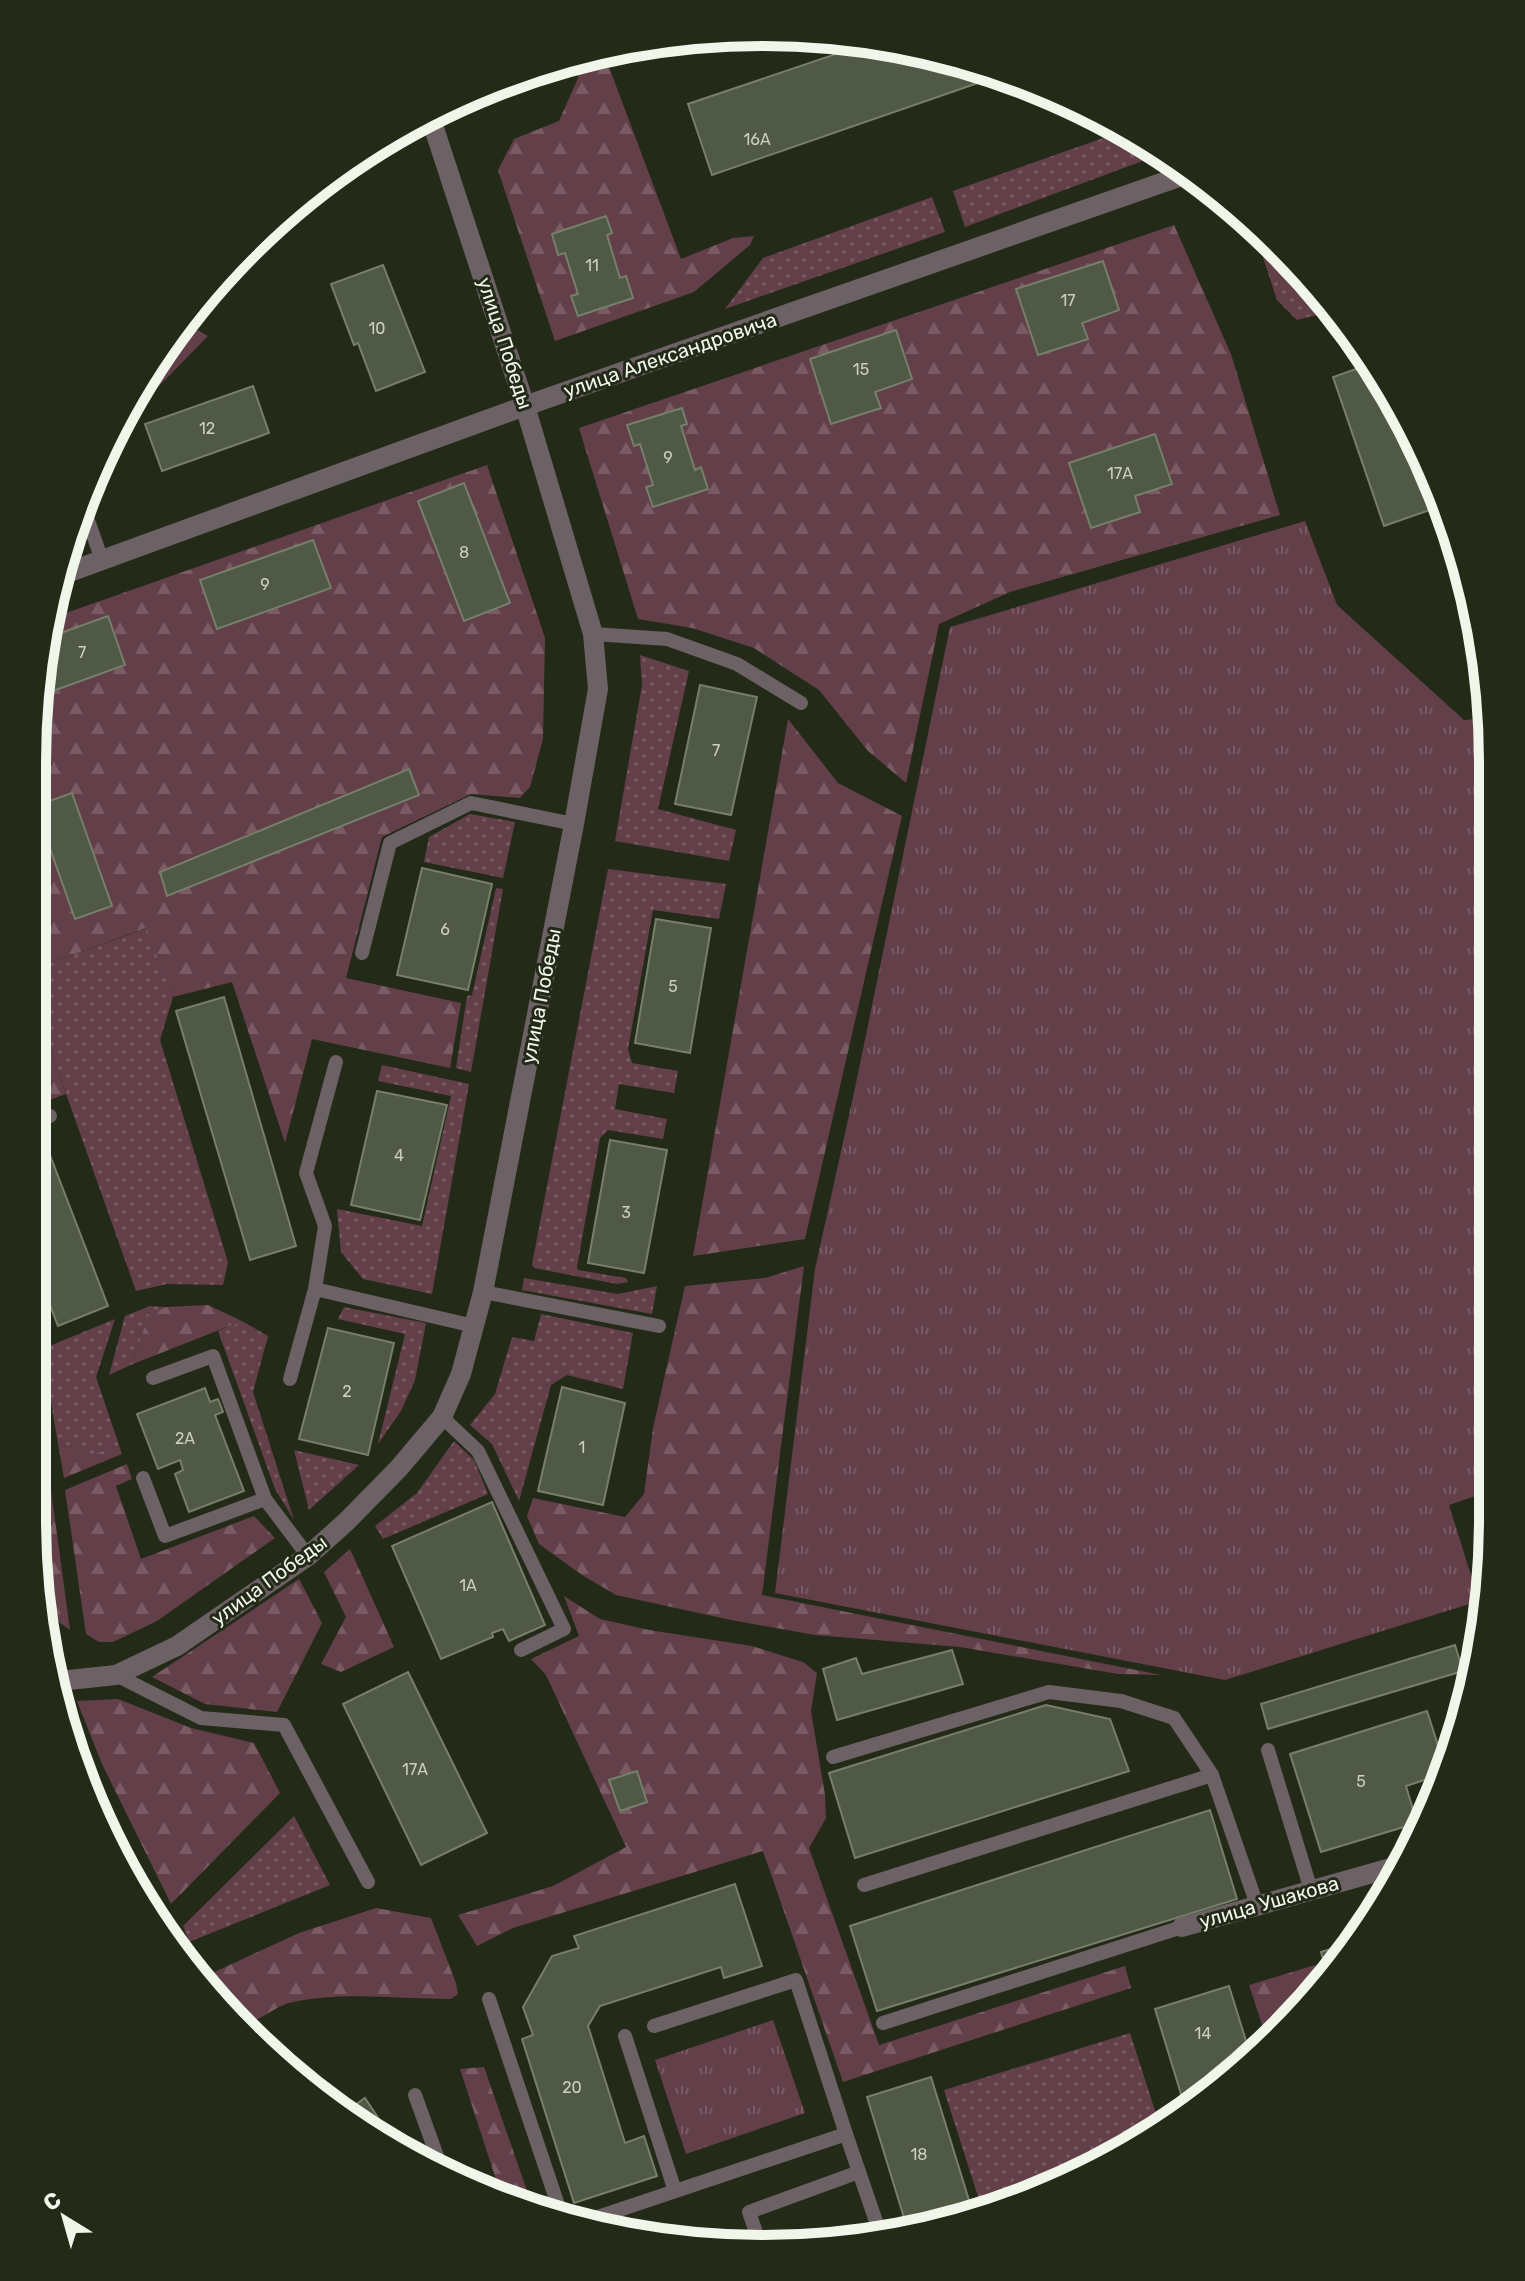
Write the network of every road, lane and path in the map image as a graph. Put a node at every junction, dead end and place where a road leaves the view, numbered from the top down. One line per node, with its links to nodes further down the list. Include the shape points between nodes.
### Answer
1 (433, 127): 3 (street, улица Победы)
2 (1176, 178): 3 (street, улица Александровича)
3 (525, 406): 5 (street, улица Александровича); 7 (street, улица Победы)
4 (88, 521): 5 (lane)
5 (102, 560): 6 (street, улица Александровича)
6 (72, 571)
7 (593, 634): 8 (lane, via 667,639 737,664); 9 (street, улица Победы, via 598,689)
8 (801, 703)
9 (574, 824): 10 (lane, via 471,803 390,843); 15 (street, улица Победы)
10 (362, 953)
11 (336, 1062): 14 (lane, via 306,1173 325,1226)
12 (50, 1116): 13 (lane)
13 (46, 1118)
14 (315, 1289): 16 (lane); 19 (lane)
15 (483, 1292): 16 (street, улица Победы); 17 (lane)
16 (474, 1326): 20 (street, улица Победы)
17 (659, 1326)
18 (153, 1378): 22 (lane, via 213,1356)
19 (290, 1379)
20 (442, 1417): 23 (street, улица Победы, via 399,1468); 24 (lane, via 478,1451 564,1629)
21 (143, 1478): 22 (lane, via 165,1536)
22 (265, 1499): 23 (lane)
23 (308, 1556): 25 (street, улица Победы, via 177,1646)
24 (521, 1650)
25 (116, 1675): 26 (street, улица Победы); 31 (lane, via 201,1718 284,1725)
26 (65, 1680)
27 (1268, 1750): 33 (lane)
28 (833, 1757): 29 (lane, via 1049,1692 1121,1701 1174,1718)
29 (1212, 1775): 32 (lane); 34 (lane)
30 (1387, 1869): 33 (street, улица Ушакова)
31 (368, 1882)
32 (864, 1885)
33 (1311, 1890): 34 (street, улица Ушакова)
34 (1257, 1905): 35 (street, улица Ушакова)
35 (1182, 1927): 37 (lane)
36 (489, 1999): 45 (lane)
37 (883, 2023)
38 (654, 2026): 41 (lane, via 796,1980)
39 (625, 2036): 44 (lane)
40 (415, 2095): 42 (lane)
41 (846, 2134): 43 (lane); 44 (lane)
42 (437, 2156)
43 (859, 2172): 47 (lane); 48 (lane, via 749,2212)
44 (675, 2191): 46 (lane)
45 (558, 2205)
46 (601, 2216)
47 (877, 2225)
48 (757, 2235)

